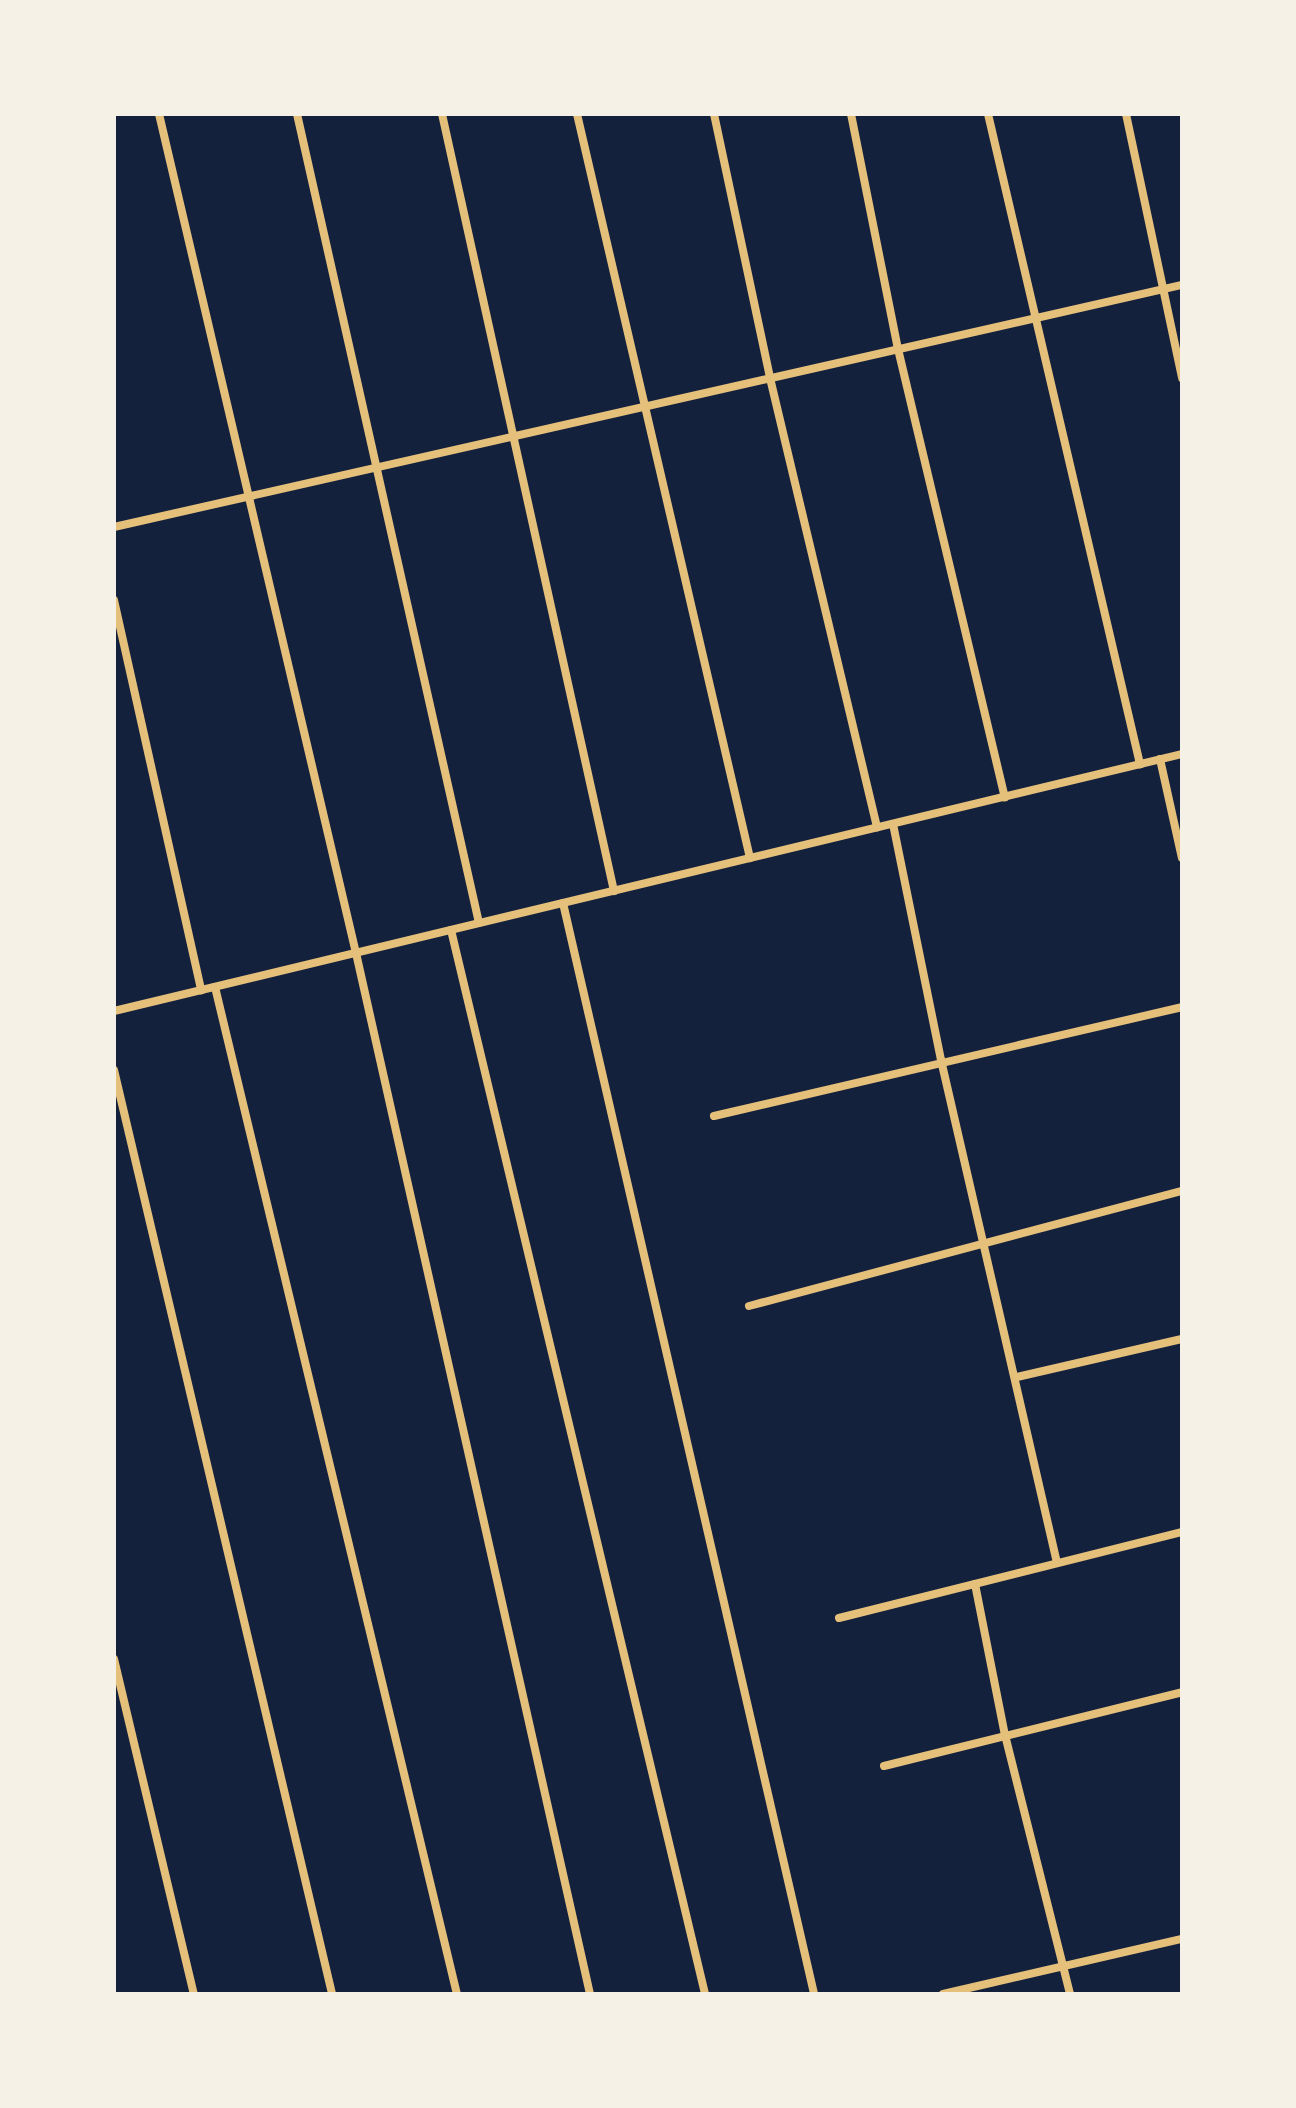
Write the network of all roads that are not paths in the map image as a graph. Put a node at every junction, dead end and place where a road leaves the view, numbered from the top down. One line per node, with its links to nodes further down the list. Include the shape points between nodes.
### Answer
1 (159, 114): 18 (street)
2 (297, 114): 17 (street)
3 (442, 114): 16 (street)
4 (577, 114): 15 (street)
5 (714, 114): 13 (street)
6 (851, 114): 12 (street)
7 (988, 114): 11 (street)
8 (1126, 114): 10 (street)
9 (1182, 285): 10 (street)
10 (1161, 289): 11 (street); 14 (street)
11 (1032, 319): 12 (street); 23 (street)
12 (898, 349): 13 (street); 24 (street)
13 (770, 378): 15 (street); 26 (street)
14 (1182, 378)
15 (642, 407): 16 (street); 27 (street)
16 (511, 437): 17 (street); 29 (street)
17 (378, 467): 18 (street); 31 (street)
18 (245, 497): 19 (street); 33 (street)
19 (114, 527)
20 (114, 600): 35 (street)
21 (1182, 754): 22 (street)
22 (1160, 759): 23 (street); 28 (street)
23 (1140, 764): 24 (street)
24 (1005, 797): 25 (street)
25 (893, 824): 26 (street); 38 (street)
26 (877, 827): 27 (street)
27 (750, 858): 29 (street)
28 (1182, 858)
29 (614, 891): 30 (street)
30 (563, 903): 31 (street); 61 (street)
31 (479, 923): 32 (street)
32 (451, 930): 33 (street); 60 (street)
33 (356, 953): 34 (street); 59 (street)
34 (215, 987): 35 (street); 58 (street)
35 (201, 990): 37 (street)
36 (1182, 1007): 38 (street)
37 (114, 1011)
38 (941, 1060): 40 (street); 42 (street)
39 (114, 1070): 57 (street)
40 (714, 1116)
41 (1182, 1191): 42 (street)
42 (986, 1241): 43 (street); 45 (street)
43 (749, 1306)
44 (1182, 1339): 45 (street)
45 (1017, 1377): 47 (street)
46 (1182, 1532): 47 (street)
47 (1057, 1563): 48 (street)
48 (975, 1584): 49 (street); 52 (street)
49 (839, 1618)
50 (114, 1659): 56 (street)
51 (1182, 1692): 52 (street)
52 (1005, 1735): 53 (street); 55 (street)
53 (884, 1766)
54 (1182, 1939): 55 (street)
55 (1063, 1966): 62 (street); 63 (street)
56 (194, 1994)
57 (332, 1994)
58 (457, 1994)
59 (590, 1994)
60 (705, 1994)
61 (814, 1994)
62 (943, 1994)
63 (1070, 1994)

